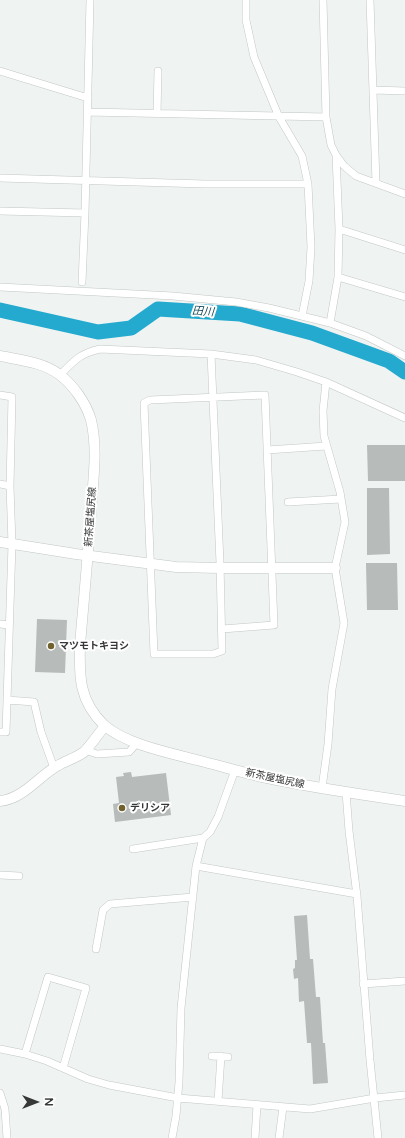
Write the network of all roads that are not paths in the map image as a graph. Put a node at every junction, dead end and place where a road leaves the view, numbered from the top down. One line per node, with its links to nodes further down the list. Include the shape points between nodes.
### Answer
1 (90, 0): 9 (street)
2 (246, 0): 12 (street, via 246,20 254,56)
3 (322, 0): 13 (street)
4 (370, 0): 7 (street)
5 (0, 71): 9 (street)
6 (158, 71): 11 (street)
7 (373, 90): 8 (street); 17 (street)
8 (405, 91)
9 (88, 98): 10 (street)
10 (87, 112): 11 (street); 16 (street)
11 (157, 114): 12 (street)
12 (279, 117): 13 (street); 18 (street, via 302,156)
13 (326, 117): 14 (street, via 331,145)
14 (336, 155): 17 (street, via 356,176); 22 (street)
15 (0, 178): 16 (street)
16 (85, 180): 18 (street); 21 (street)
17 (376, 183): 19 (street)
18 (308, 184): 28 (street, via 311,247 309,281)
19 (405, 194)
20 (0, 211): 21 (street)
21 (85, 213): 25 (street)
22 (339, 229): 23 (street); 24 (street)
23 (405, 250)
24 (338, 277): 27 (street); 29 (street)
25 (82, 282)
26 (0, 287): 28 (street, via 201,298 236,302)
27 (405, 298)
28 (302, 316): 29 (street)
29 (330, 323): 32 (street, via 366,336)
30 (211, 354): 33 (street, via 100,348 78,357); 34 (street, via 256,360); 36 (street)
31 (0, 356): 33 (main road, 新茶屋塩尻線, via 34,363)
32 (405, 356)
33 (60, 376): 46 (main road, 新茶屋塩尻線, via 83,402 94,434)
34 (326, 382): 37 (street); 38 (street, via 323,411)
35 (0, 395): 41 (street, via 12,397)
36 (212, 397): 39 (street, via 265,395); 47 (street, via 150,400 144,403); 48 (street)
37 (405, 418)
38 (326, 446): 39 (street); 42 (street)
39 (267, 450): 49 (street)
40 (0, 484): 41 (street)
41 (10, 486): 45 (street)
42 (341, 499): 43 (street); 50 (street, via 345,522)
43 (288, 502)
44 (0, 542): 45 (main road)
45 (12, 544): 46 (main road); 52 (street)
46 (88, 556): 47 (main road); 55 (main road, 新茶屋塩尻線, via 80,644 80,681 88,703)
47 (151, 564): 48 (main road); 53 (street, via 154,654 213,654 222,651)
48 (219, 568): 49 (main road); 53 (street)
49 (271, 568): 50 (main road); 53 (street, via 274,626)
50 (335, 568): 61 (street, via 344,624 332,689)
51 (0, 624): 52 (street)
52 (9, 625): 54 (street)
53 (222, 629)
54 (7, 700): 56 (street, via 6,732); 59 (street, via 34,702 41,732)
55 (105, 726): 57 (main road, 新茶屋塩尻線); 58 (main road)
56 (0, 732)
57 (137, 743): 58 (street, via 129,752 97,754); 60 (main road, 新茶屋塩尻線)
58 (85, 750): 59 (main road)
59 (54, 768): 64 (main road, via 22,793)
60 (235, 770): 61 (main road, 新茶屋塩尻線); 65 (street, via 218,816 210,832)
61 (322, 788): 62 (main road, 新茶屋塩尻線)
62 (346, 792): 63 (main road, 新茶屋塩尻線); 70 (street)
63 (405, 801)
64 (0, 802)
65 (203, 838): 66 (street); 67 (street)
66 (133, 850)
67 (196, 866): 70 (street); 71 (street)
68 (0, 875): 69 (street)
69 (19, 876)
70 (357, 894): 74 (street)
71 (193, 897): 72 (street, via 110,904 103,910); 82 (street, via 181,1008)
72 (96, 949)
73 (405, 981): 74 (street)
74 (364, 984): 83 (street)
75 (4, 1050): 76 (street); 78 (street)
76 (25, 1054): 79 (street); 79 (street, via 48,977 86,988)
77 (212, 1056): 84 (street, via 224,1057)
78 (0, 1057)
79 (63, 1068): 82 (street, via 109,1085)
80 (0, 1093): 87 (street, via 5,1110)
81 (405, 1095): 83 (street)
82 (178, 1098): 84 (street); 88 (street)
83 (375, 1098): 86 (street, via 310,1109); 91 (street)
84 (218, 1101): 85 (street)
85 (257, 1105): 86 (street); 89 (street)
86 (283, 1107): 90 (street)
87 (7, 1138)
88 (172, 1138)
89 (255, 1138)
90 (279, 1138)
91 (378, 1138)

